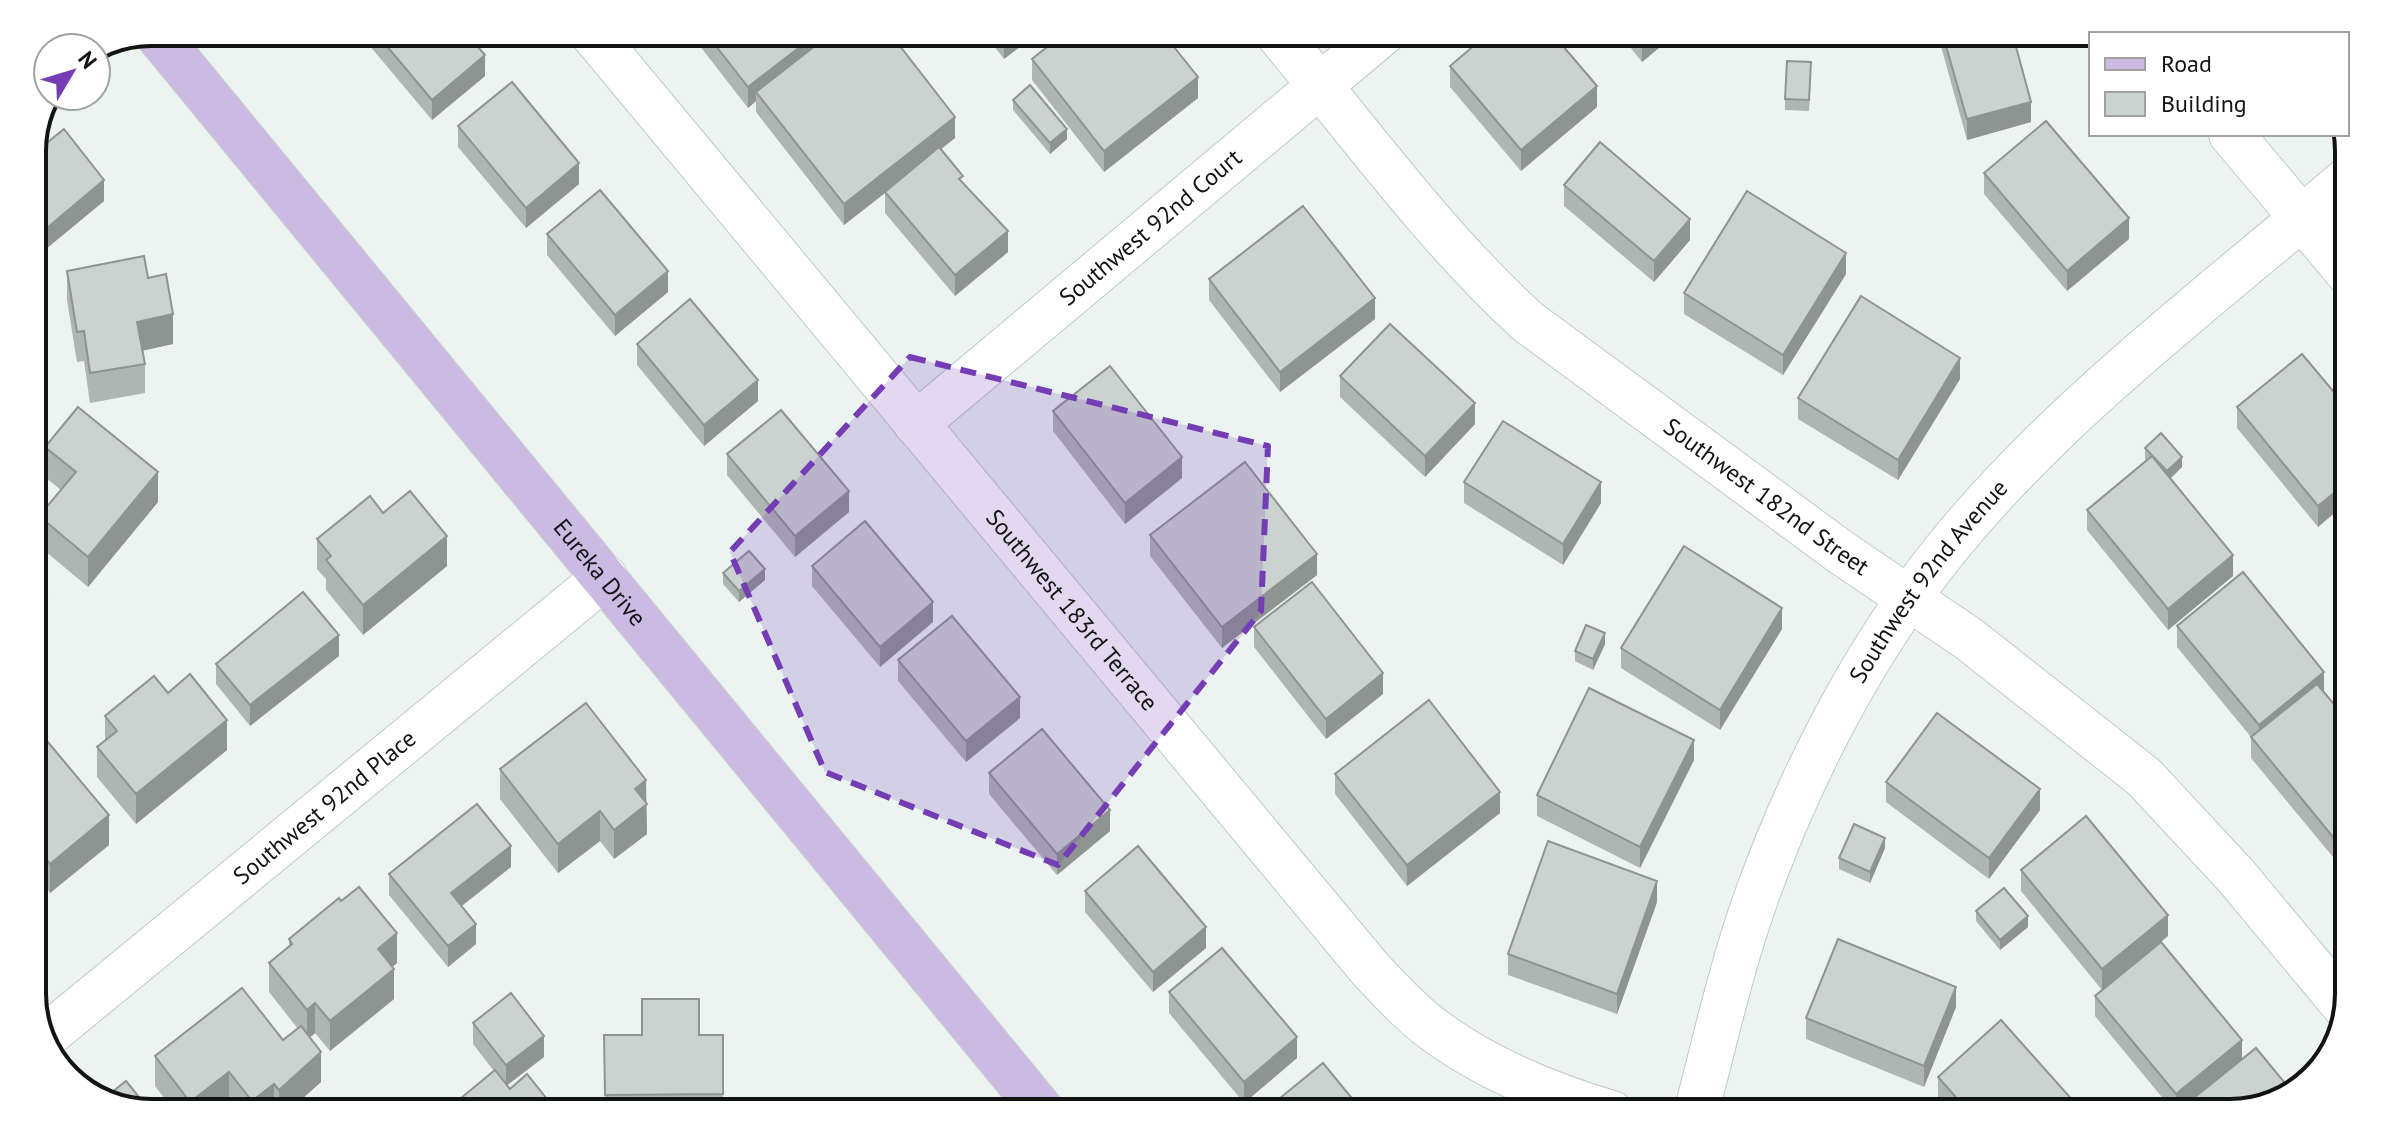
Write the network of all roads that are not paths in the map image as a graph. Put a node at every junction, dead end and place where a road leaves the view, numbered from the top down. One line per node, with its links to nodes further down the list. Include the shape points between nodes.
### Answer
1 (167, 46): 11 (main road, Eureka Drive)
2 (603, 46): 10 (street, Southwest 183rd Terrace)
3 (1288, 46): 5 (street, Southwest 182nd Street)
4 (1367, 46): 5 (street, Southwest 92nd Court)
5 (1321, 85): 10 (street, Southwest 92nd Court); 12 (street, Southwest 182nd Street, via 1481,277 1528,322)
6 (2233, 136): 8 (street)
7 (2335, 190): 8 (street, Southwest 92nd Avenue)
8 (2303, 218): 9 (street); 12 (street, Southwest 92nd Avenue, via 2051,436 1978,512)
9 (2335, 257)
10 (916, 424): 16 (street, Southwest 183rd Terrace, via 1306,896 1405,1005 1468,1051)
11 (605, 577): 14 (street, Southwest 92nd Place); 15 (main road, Eureka Drive)
12 (1909, 597): 13 (street, Southwest 182nd Street, via 2026,681 2144,777); 17 (street, Southwest 92nd Avenue, via 1848,700 1777,846 1738,957)
13 (2335, 995)
14 (53, 1030)
15 (1033, 1099)
16 (1575, 1099)
17 (1700, 1099)

